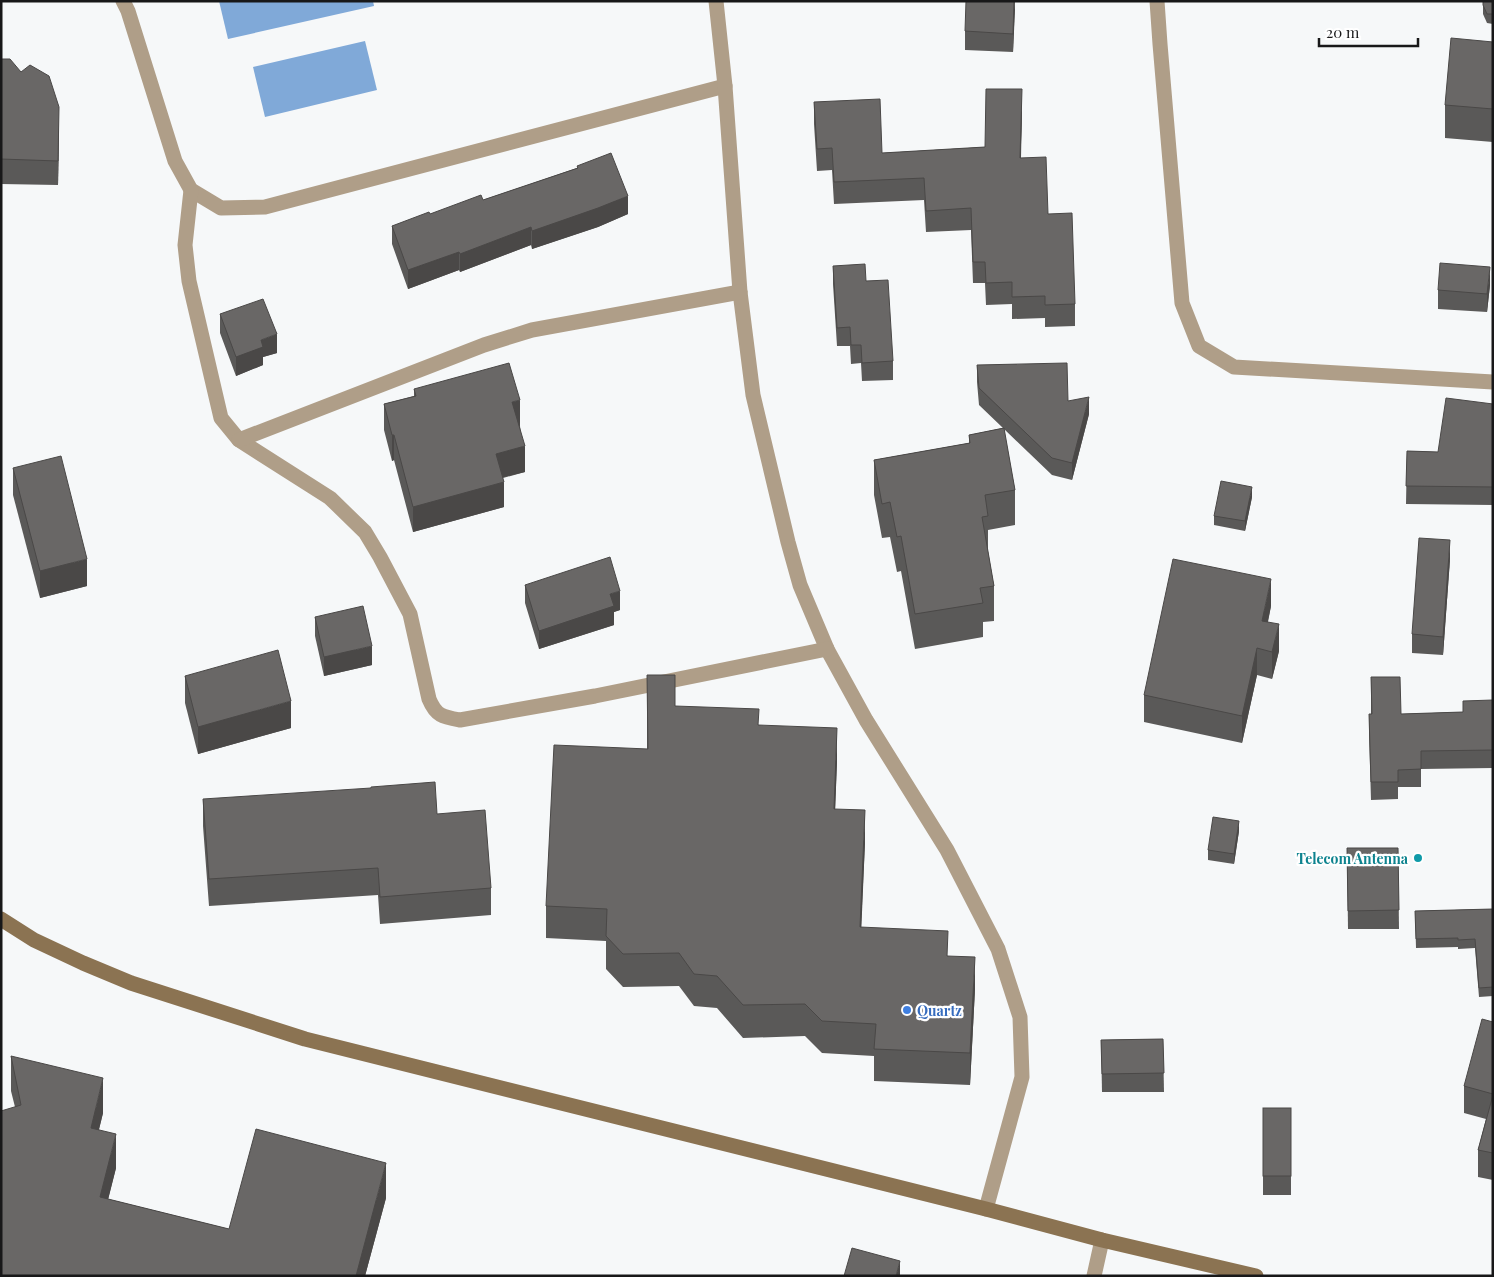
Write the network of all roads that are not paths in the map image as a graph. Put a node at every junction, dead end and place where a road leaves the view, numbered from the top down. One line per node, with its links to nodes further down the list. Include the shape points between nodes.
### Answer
1 (122, 1): 5 (street, via 128,11 175,161)
2 (716, 1): 4 (street)
3 (1157, 1): 7 (street, via 1182,303 1199,346 1234,367)
4 (726, 86): 5 (street, via 265,207 221,208); 6 (street)
5 (191, 190): 8 (street, via 185,244 189,281 221,418)
6 (740, 292): 8 (street, via 532,330 484,345); 9 (street, via 754,395 788,542 800,585)
7 (1493, 382)
8 (238, 440): 9 (street, via 330,498 365,532 410,614 429,699 433,710 443,717 460,720)
9 (827, 649): 11 (street, via 866,720 947,850 998,949 1020,1017 1022,1077)
10 (1, 919): 11 (street, via 34,940 131,983 305,1039)
11 (986, 1209): 12 (street)
12 (1102, 1240): 13 (street); 14 (street)
13 (1094, 1276)
14 (1256, 1276)

